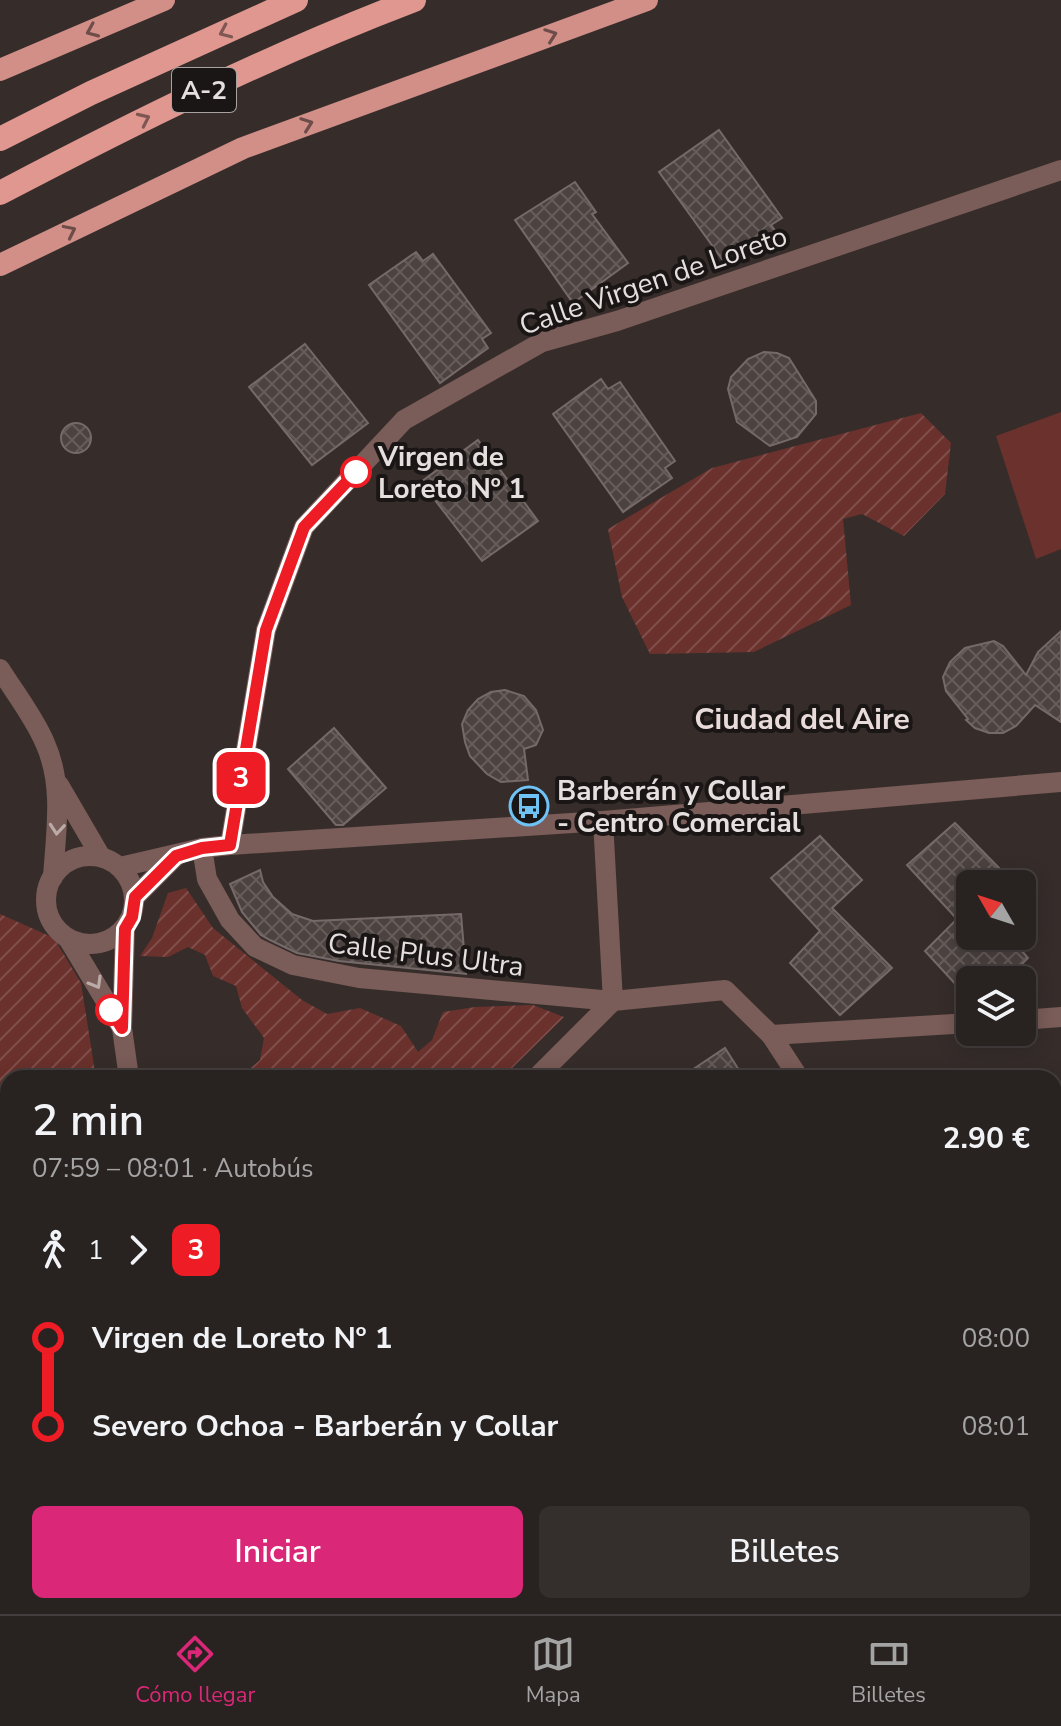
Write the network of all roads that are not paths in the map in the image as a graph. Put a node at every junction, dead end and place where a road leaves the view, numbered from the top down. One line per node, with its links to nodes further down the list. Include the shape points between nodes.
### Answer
1 (164, 0): 5 (highway, one-way to 5)
2 (296, 0): 7 (highway, A-2, one-way to 7)
3 (414, 0): 6 (highway, A-2, one-way to 3)
4 (647, 0): 11 (highway, one-way to 4, via 243,148)
5 (0, 70)
6 (113, 133): 9 (highway, A-2); 10 (highway)
7 (0, 139)
8 (1061, 170): 16 (street, Calle Virgen de Loreto, via 542,342 404,420 304,527 266,630)
9 (0, 193)
10 (0, 204)
11 (0, 265)
12 (0, 669): 13 (street, via 45,742)
13 (57, 781): 19 (street); 21 (street, one-way to 21)
14 (1061, 782): 15 (street)
15 (603, 821): 16 (street); 25 (street)
16 (230, 845): 17 (street)
17 (202, 848): 18 (street); 25 (street, Calle Plus Ultra, via 207,879 230,920 255,947 293,965 359,978)
18 (176, 856): 20 (street); 22 (street)
19 (101, 857): 20 (street); 21 (street, via 69,861)
20 (120, 867): 22 (street)
21 (53, 877): 24 (street, via 47,912)
22 (135, 897): 23 (street)
23 (125, 929): 24 (street, via 95,945); 29 (street)
24 (69, 940): 29 (street, one-way to 29)
25 (613, 1001): 30 (street, Calle Plus Ultra, via 725,990); 32 (street)
26 (1061, 1017): 27 (street)
27 (1036, 1019)
28 (956, 1024): 30 (street)
29 (122, 1028): 31 (street)
30 (771, 1035): 33 (street, Calle Plus Ultra)
31 (128, 1070)
32 (544, 1070)
33 (794, 1070)

